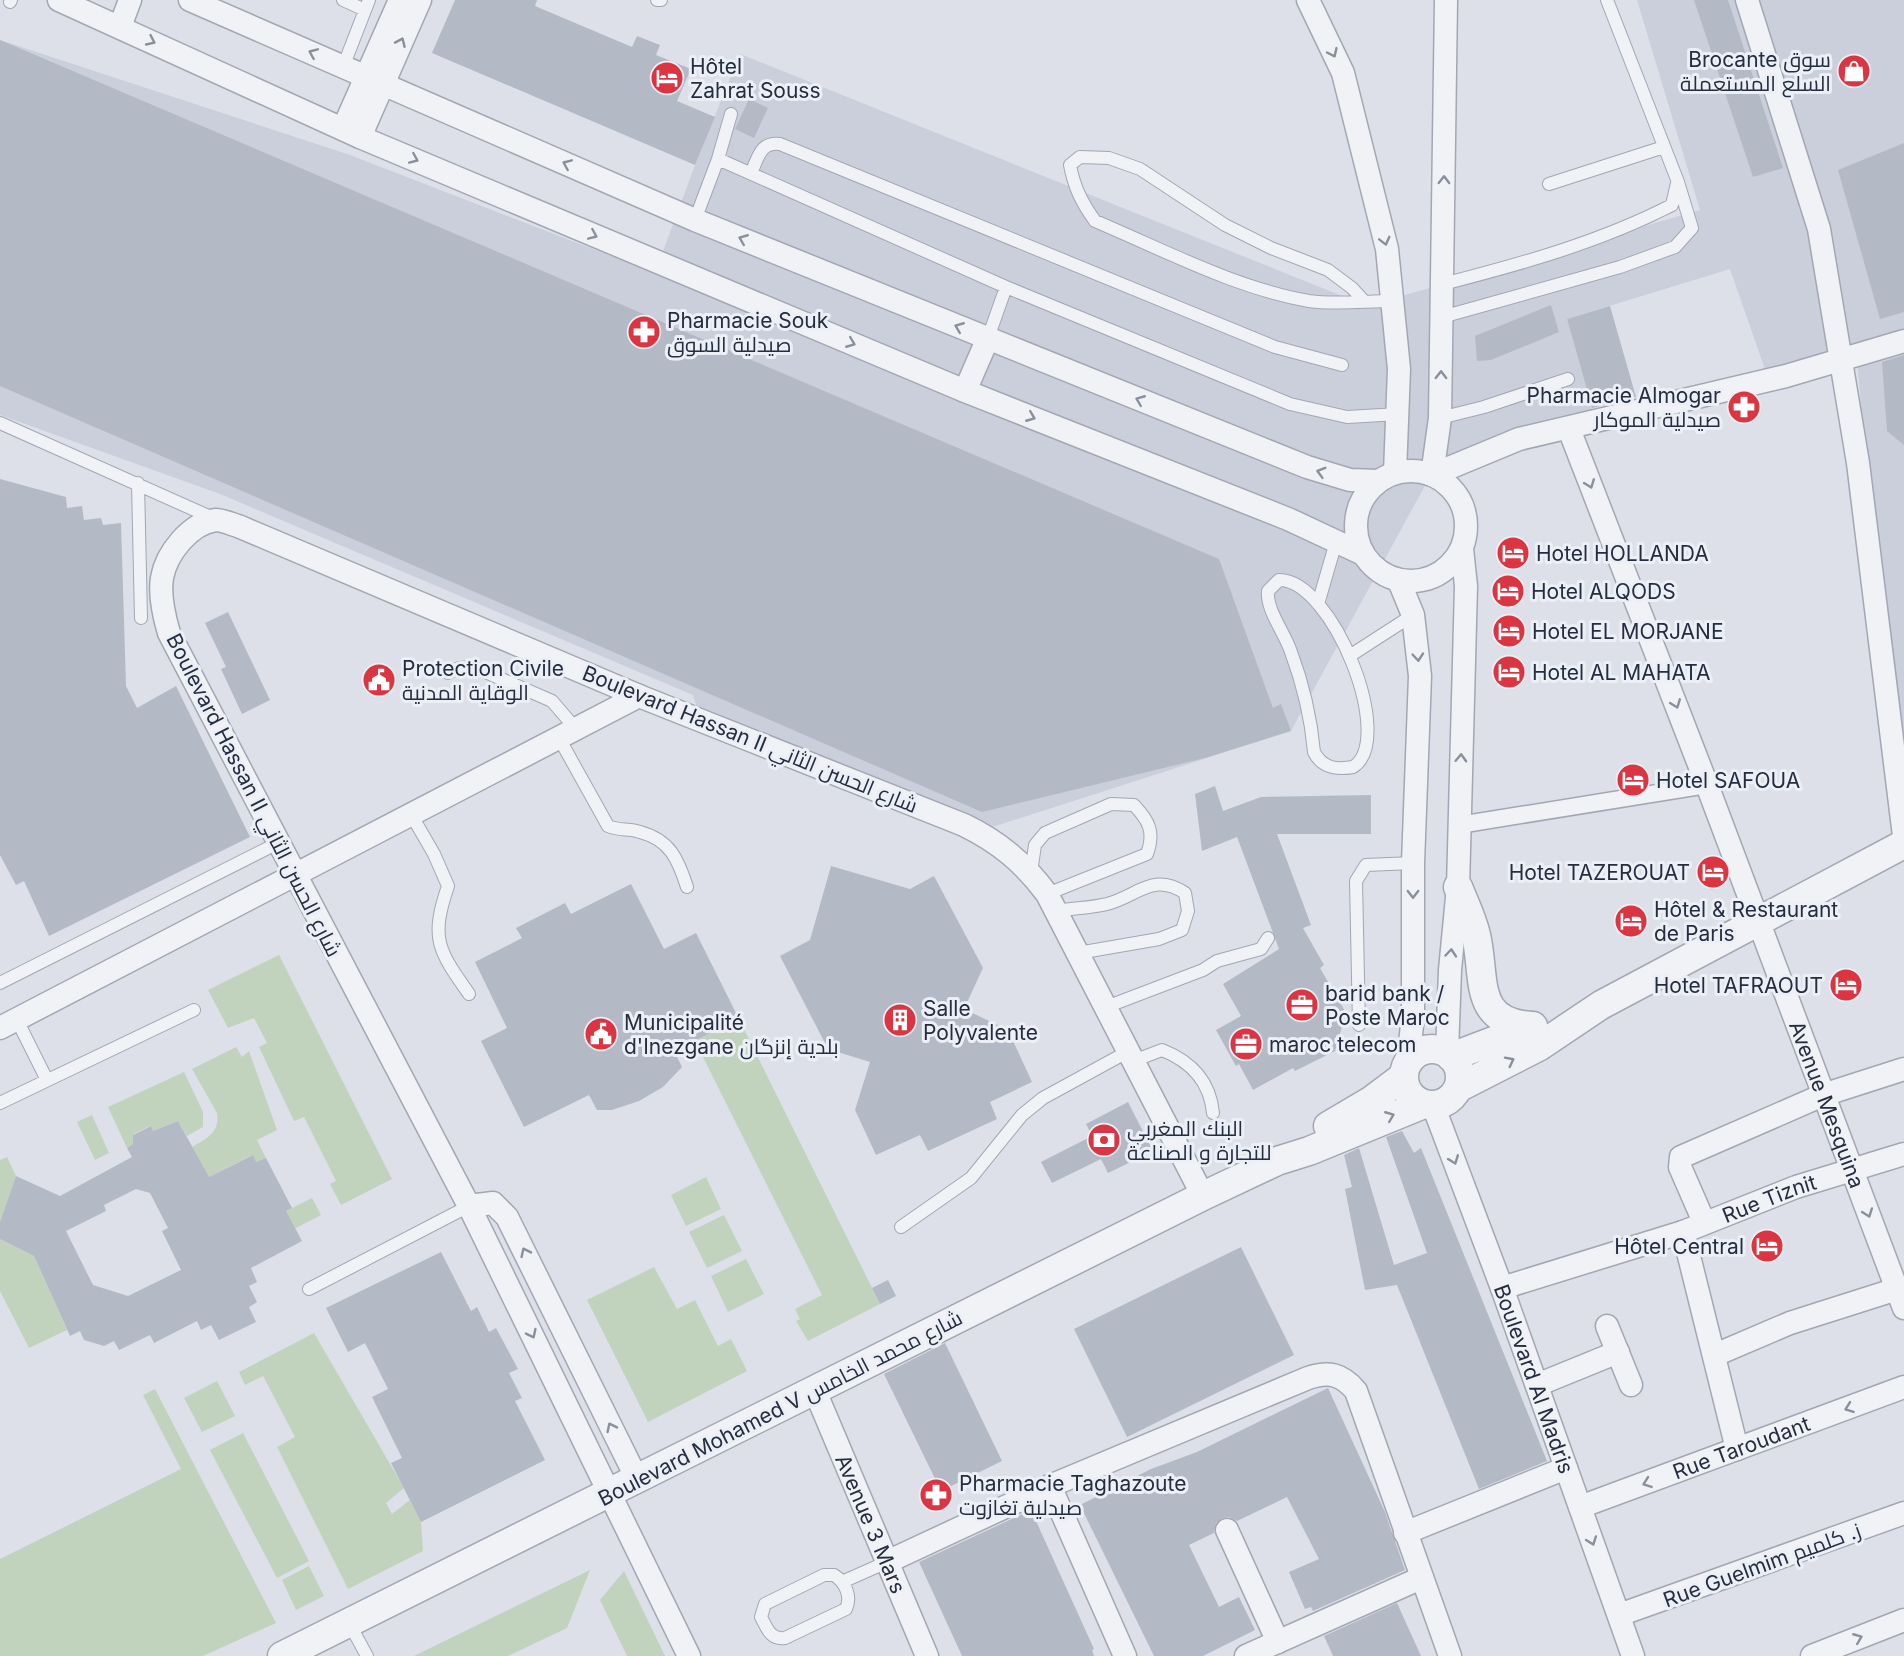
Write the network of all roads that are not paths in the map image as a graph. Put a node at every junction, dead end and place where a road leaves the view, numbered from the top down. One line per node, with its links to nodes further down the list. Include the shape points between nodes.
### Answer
1 (59, 0): 12 (street)
2 (130, 0): 12 (street)
3 (190, 0): 13 (street, one-way to 3)
4 (343, 0): 11 (lane)
5 (400, 0): 14 (street)
6 (420, 0): 14 (street, one-way to 6)
7 (1308, 0): 25 (street, one-way to 25, via 1343,73 1387,249)
8 (1446, 0): 23 (street, one-way to 8)
9 (1607, 0): 17 (lane)
10 (1747, 0): 30 (street, via 1819,229)
11 (367, 5): 13 (lane)
12 (120, 27): 16 (street, one-way to 16)
13 (343, 67): 14 (street)
14 (374, 81): 16 (street); 22 (street, one-way to 14)
15 (731, 114): 18 (lane)
16 (352, 133): 33 (street, one-way to 33)
17 (1664, 147): 20 (lane); 21 (lane)
18 (718, 159): 19 (lane); 22 (lane)
19 (751, 173): 24 (lane); 31 (lane, via 763,147 780,144 1275,347)
20 (1678, 182): 23 (lane, via 1672,205 1638,223 1505,268); 27 (lane, via 1692,228 1675,247 1620,267)
21 (1550, 184)
22 (695, 220): 28 (street, one-way to 22)
23 (1443, 284): 27 (street)
24 (1006, 287): 28 (lane); 34 (lane, via 1290,404 1347,417)
25 (1392, 301): 26 (lane); 34 (street)
26 (1364, 302): 26 (lane, via 1310,301 1273,291 1220,274 1095,221 1073,183 1070,165 1080,157 1109,158 1140,169 1225,225 1328,270)
27 (1442, 317): 35 (street, one-way to 27)
28 (988, 338): 33 (street); 39 (street, one-way to 28, via 1350,480 1307,467)
29 (1904, 340): 30 (street)
30 (1843, 361): 37 (street); 56 (street)
31 (1342, 365)
32 (1568, 379): 35 (lane)
33 (965, 392): 42 (street, one-way to 42, via 1288,519)
34 (1399, 414): 39 (street)
35 (1440, 418): 38 (street)
36 (0, 423): 40 (lane)
37 (1569, 429): 38 (street, via 1501,444); 53 (street, Avenue Mesquina, one-way to 53)
38 (1432, 475): 39 (street, via 1413,471); 43 (street, via 1447,484 1465,514)
39 (1387, 477): 44 (street, via 1367,493 1357,515 1357,539)
40 (138, 483): 41 (lane); 48 (lane)
41 (217, 520): 51 (street, Boulevard Hassan II شارع الحسن الثاني); 57 (street, Boulevard Hassan II شارع الحسن الثاني, via 199,525 166,563 162,579 164,615 169,633)
42 (1336, 542): 44 (street); 46 (lane)
43 (1462, 549): 45 (street, via 1451,565 1436,576 1418,582); 55 (street, one-way to 43, via 1466,586)
44 (1363, 554): 45 (street, via 1385,575)
45 (1399, 581): 47 (street)
46 (1318, 604): 49 (lane); 49 (lane, via 1288,580 1279,580 1268,591 1267,600 1299,674 1314,752 1331,768 1353,767 1364,754 1365,714)
47 (1413, 615): 49 (lane); 59 (street, one-way to 59, via 1420,676)
48 (141, 618)
49 (1351, 655)
50 (448, 673): 52 (lane, via 474,667 552,701)
51 (639, 696): 52 (street); 60 (street, Boulevard Hassan II شارع الحسن الثاني, via 964,825 1011,853)
52 (568, 734): 54 (street); 62 (lane, via 608,826 618,831 639,831 665,842 678,860)
53 (1707, 785): 55 (street); 65 (street, Avenue Mesquina)
54 (412, 816): 61 (street); 69 (lane, via 448,886 438,916 438,942)
55 (1459, 825): 63 (street)
56 (1904, 836)
57 (278, 843): 61 (street, Boulevard Hassan II شارع الحسن الثاني); 68 (lane)
58 (1904, 844): 65 (street)
59 (1413, 863): 74 (lane, via 1366,865 1356,881); 78 (street, one-way to 78, via 1413,1005)
60 (1031, 872): 64 (street, Boulevard Hassan II شارع الحسن الثاني); 64 (lane, via 1035,845 1045,833 1087,812 1111,804 1134,805 1149,822 1152,841 1147,854)
61 (295, 877): 73 (street); 90 (street, Boulevard Hassan II شارع الحسن الثاني)
62 (687, 886)
63 (1458, 887): 75 (street, via 1476,933 1487,1005 1498,1017 1514,1025); 76 (street, one-way to 63, via 1450,970)
64 (1052, 902): 67 (street, Boulevard Hassan II شارع الحسن الثاني); 67 (lane, via 1108,904 1149,885 1171,884 1185,893 1188,911 1182,930 1159,939)
65 (1759, 923): 70 (street); 82 (street, Avenue Mesquina)
66 (1268, 938): 71 (lane, via 1261,950 1217,961)
67 (1078, 953): 71 (street, Boulevard Hassan II شارع الحسن الثاني)
68 (0, 983)
69 (469, 994)
70 (1601, 1005): 75 (street); 81 (street, one-way to 70, via 1547,1042)
71 (1106, 1007): 77 (street, Boulevard Hassan II شارع الحسن الثاني)
72 (194, 1010): 80 (lane)
73 (8, 1024): 80 (lane)
74 (1359, 1025)
75 (1531, 1026): 76 (street)
76 (1449, 1055): 78 (street, via 1439,1050 1422,1051); 81 (street, via 1459,1071)
77 (1131, 1056): 85 (lane, via 1162,1050 1179,1056 1194,1067); 89 (street, Boulevard Hassan II شارع الحسن الثاني); 92 (lane, via 1043,1098 1022,1115 971,1178)
78 (1406, 1069): 84 (street, via 1409,1093); 87 (street, Boulevard Mohamed V شارع محمد الخامس, via 1372,1100)
79 (1904, 1069): 82 (street)
80 (47, 1080): 83 (lane)
81 (1458, 1088): 84 (street, via 1452,1097)
82 (1823, 1095): 88 (street, Avenue Mesquina); 91 (street, via 1681,1156 1680,1167)
83 (0, 1103)
84 (1429, 1105): 87 (street, Boulevard Mohamed V شارع محمد الخامس, one-way to 84); 94 (street, Boulevard Al Madris, one-way to 94)
85 (1213, 1113)
86 (1904, 1154): 88 (street, Rue Tiznit)
87 (1277, 1161): 89 (street, Boulevard Mohamed V شارع محمد الخامس)
88 (1852, 1169): 91 (street, Rue Tiznit); 96 (street, Avenue Mesquina, one-way to 96)
89 (1203, 1196): 103 (street, Boulevard Mohamed V شارع محمد الخامس)
90 (469, 1206): 95 (lane); 106 (street, one-way to 90, via 507,1217 493,1203); 108 (street, Boulevard Hassan II شارع الحسن الثاني, one-way to 108)
91 (1704, 1222): 93 (street, Rue Tiznit)
92 (901, 1227)
93 (1683, 1232): 94 (street, Rue Tiznit); 99 (street)
94 (1502, 1288): 100 (street, Boulevard Al Madris)
95 (309, 1289)
96 (1900, 1298): 99 (street, via 1790,1323)
97 (1607, 1326): 98 (street)
98 (1618, 1352): 100 (street); 101 (street)
99 (1715, 1355): 104 (street)
100 (1537, 1385): 105 (street, Boulevard Al Madris)
101 (1631, 1385)
102 (1904, 1387): 104 (street, Rue Taroudant, one-way to 104)
103 (814, 1391): 106 (street, Boulevard Mohamed V شارع محمد الخامس); 113 (street, Avenue 3 Mars)
104 (1737, 1449): 109 (street, Rue Taroudant, one-way to 109)
105 (1566, 1468): 109 (street, Boulevard Al Madris); 112 (street)
106 (637, 1479): 108 (street, Boulevard Mohamed V شارع محمد الخامس)
107 (1050, 1486): 112 (street, via 1321,1373 1335,1374 1356,1391); 113 (street); 124 (street)
108 (610, 1492): 118 (street, Boulevard Mohamed V شارع محمد الخامس); 122 (street, Boulevard Hassan II شارع الحسن الثاني)
109 (1580, 1507): 116 (street, Boulevard Al Madris, one-way to 116)
110 (1904, 1514): 116 (street, Rue Guelmim ز. كلميم)
111 (1227, 1530): 119 (street)
112 (1405, 1533): 114 (street)
113 (887, 1562): 115 (lane); 123 (street, Avenue 3 Mars)
114 (1421, 1578): 119 (street); 126 (street)
115 (842, 1582): 115 (lane, via 834,1575 824,1575 765,1604 761,1617 769,1633 785,1638 842,1611 849,1600)
116 (1619, 1615): 127 (street, Boulevard Al Madris)
117 (1904, 1620): 128 (street, one-way to 117)
118 (349, 1623): 120 (street, Boulevard Mohamed V شارع محمد الخامس); 121 (lane)
119 (1286, 1645): 125 (street)
120 (282, 1656)
121 (366, 1656)
122 (689, 1656)
123 (927, 1656)
124 (1125, 1656)
125 (1246, 1656)
126 (1450, 1656)
127 (1633, 1656)
128 (1812, 1656)

